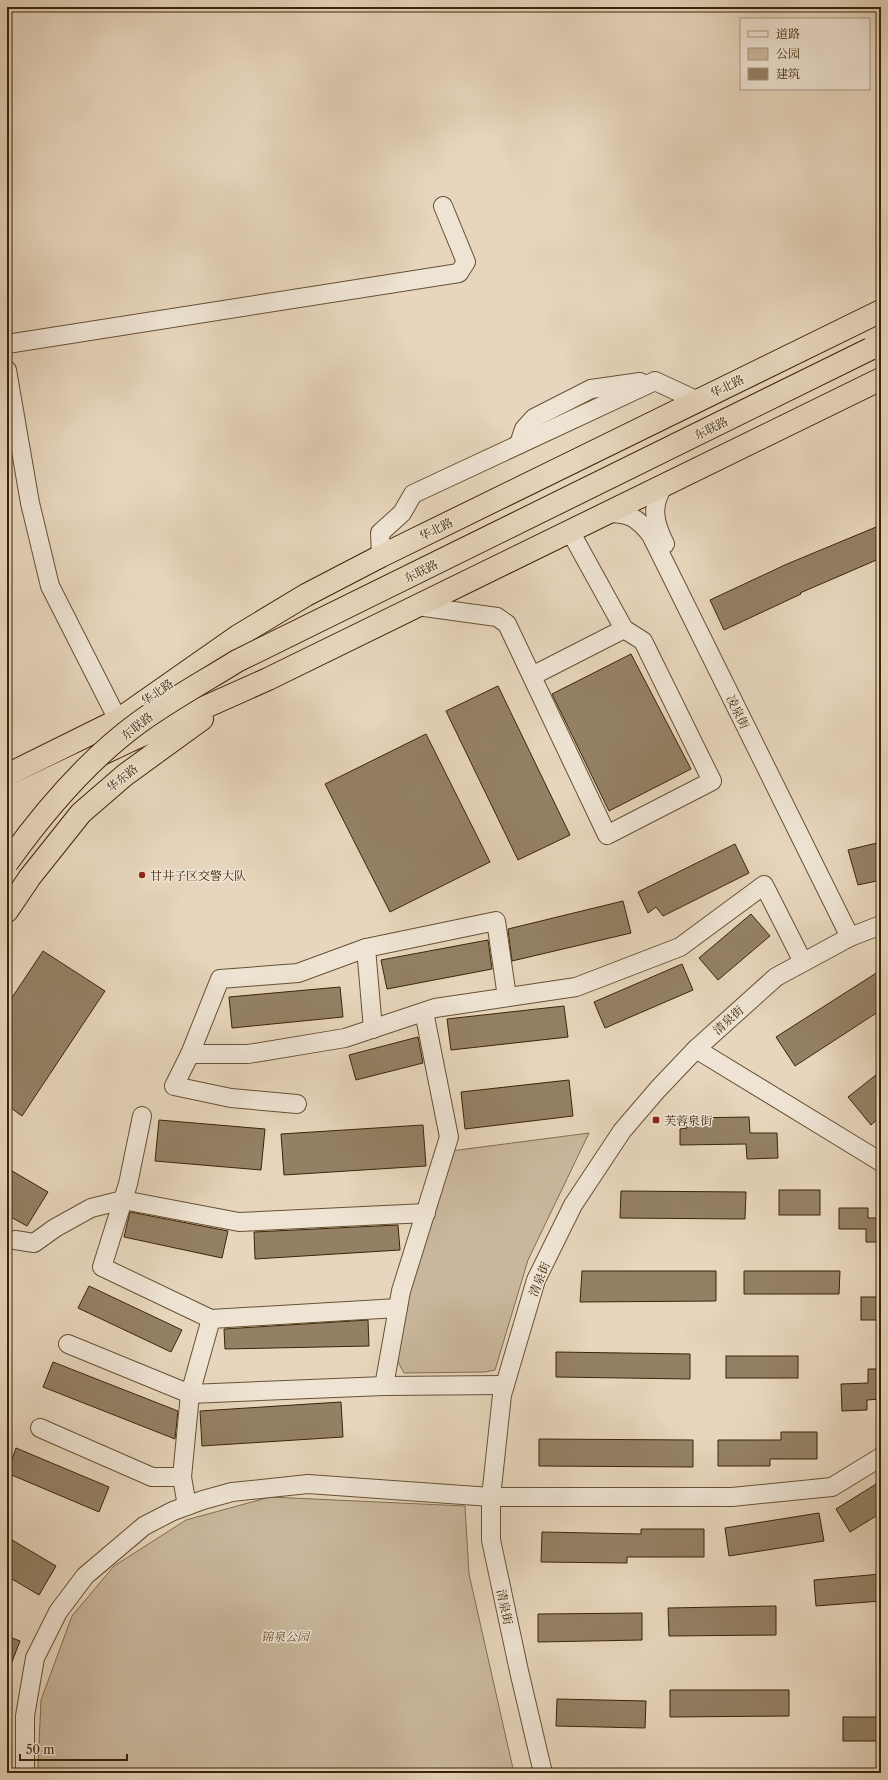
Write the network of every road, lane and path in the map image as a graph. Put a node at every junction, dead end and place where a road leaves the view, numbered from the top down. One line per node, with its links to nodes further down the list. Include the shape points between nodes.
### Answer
1 (443, 206): 3 (street, via 466,262 459,273)
2 (881, 311): 7 (highway, 华北路)
3 (7, 344)
4 (876, 347): 21 (highway, 东联路, bridge, via 237,662 192,688 140,722 93,762 52,803)
5 (7, 370): 16 (street, via 30,503 50,586)
6 (881, 378): 8 (highway)
7 (698, 401): 11 (highway, 华北路); 11 (street, via 655,381 412,494 402,512 380,533)
8 (665, 484): 9 (highway); 24 (street, 凌泉街, via 658,494 655,505 658,530)
9 (606, 513): 10 (highway); 24 (street, 凌泉街, via 621,513 633,517 651,535)
10 (570, 531): 12 (highway); 13 (street)
11 (381, 556): 16 (highway, 华北路, via 306,595 238,636)
12 (417, 606): 14 (street, via 497,617 507,624); 15 (highway)
13 (624, 629): 14 (street); 14 (street, via 643,641 712,781 608,835)
14 (532, 676)
15 (268, 679): 18 (highway); 22 (highway, 华东路, via 173,739 125,774 81,813 30,877)
16 (118, 720): 17 (highway, 华北路)
17 (7, 775)
18 (50, 778): 19 (highway); 20 (highway)
19 (7, 799)
20 (7, 829)
21 (7, 862)
22 (7, 911)
23 (881, 925): 24 (street, 清泉街)
24 (854, 935): 26 (street, 清泉街)
25 (366, 948): 27 (street, via 496,921); 29 (street); 31 (street, via 298,973 220,979)
26 (803, 962): 27 (street, via 764,885 680,947 576,987); 30 (street, 清泉街, via 776,977)
27 (507, 997): 28 (street)
28 (424, 1012): 29 (street); 36 (street, via 449,1137)
29 (373, 1029): 31 (street, via 346,1038 248,1054)
30 (696, 1049): 34 (street); 41 (street, 清泉街, via 622,1131 573,1205 536,1280)
31 (190, 1054): 32 (street, via 174,1086 231,1098)
32 (297, 1104)
33 (142, 1116): 35 (street)
34 (881, 1162)
35 (122, 1200): 36 (street, via 239,1222); 37 (street, via 91,1208 34,1243); 39 (street, via 102,1267)
36 (426, 1213): 38 (street)
37 (15, 1240)
38 (398, 1308): 39 (street); 42 (street)
39 (211, 1319): 43 (street)
40 (68, 1344): 43 (street)
41 (505, 1385): 42 (street); 47 (street, 清泉街)
42 (384, 1386): 43 (street)
43 (190, 1394): 46 (street)
44 (40, 1428): 46 (street, via 152,1477)
45 (881, 1457): 47 (street, via 832,1487 816,1489 732,1497)
46 (182, 1477): 48 (street)
47 (490, 1496): 48 (street, via 308,1484 232,1492); 50 (street, 清泉街, via 491,1540)
48 (187, 1506): 49 (street, via 144,1526 114,1550 85,1576 58,1612 35,1658 25,1716)
49 (25, 1773)
50 (543, 1773)

